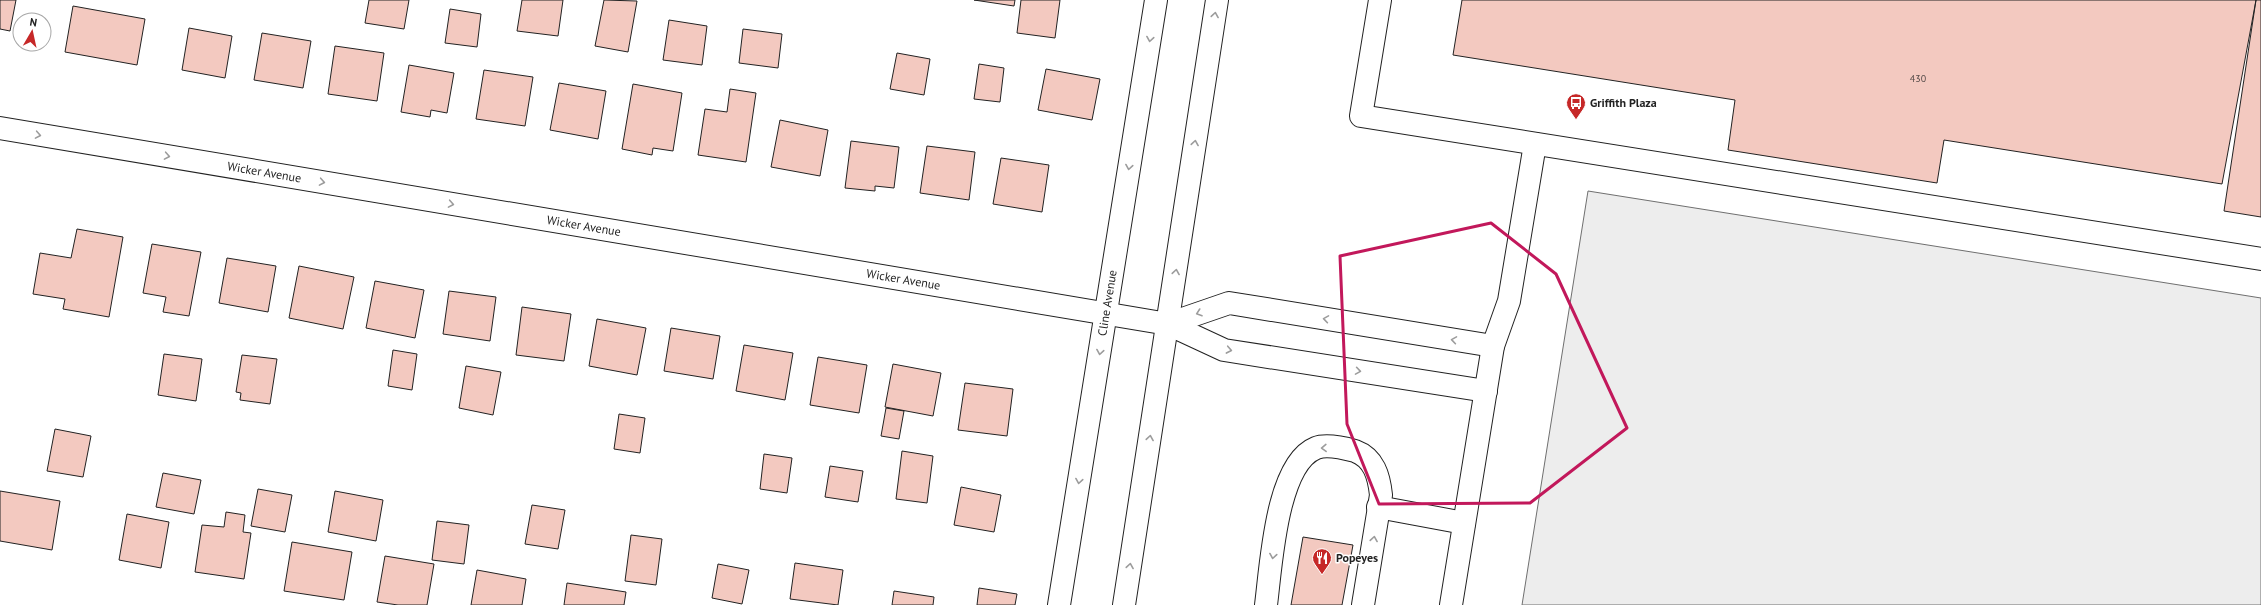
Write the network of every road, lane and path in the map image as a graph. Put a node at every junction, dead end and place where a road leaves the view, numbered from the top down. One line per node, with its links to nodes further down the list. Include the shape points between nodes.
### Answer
1 (1156, 0): 7 (main road, Cline Avenue, one-way to 7)
2 (1217, 0): 8 (main road, one-way to 2)
3 (1380, 0): 5 (main road, via 1361,116)
4 (0, 128): 7 (main road, Wicker Avenue, one-way to 7)
5 (1535, 144): 6 (main road); 9 (main road, via 1509,302)
6 (2261, 259)
7 (1106, 314): 8 (main road, Wicker Avenue); 13 (main road, Cline Avenue, one-way to 13)
8 (1168, 324): 9 (main road, one-way to 8, via 1229,303); 10 (main road, one-way to 10, via 1224,350); 14 (main road, one-way to 8)
9 (1493, 346): 10 (main road)
10 (1486, 391): 12 (main road)
11 (1378, 508): 12 (main road); 15 (main road, one-way to 15, via 1379,479 1372,462 1356,451 1336,447 1316,448 1304,456 1292,471 1281,506); 16 (main road, one-way to 11)
12 (1464, 523): 17 (main road)
13 (1059, 605)
14 (1124, 605)
15 (1266, 605)
16 (1363, 605)
17 (1451, 605)

